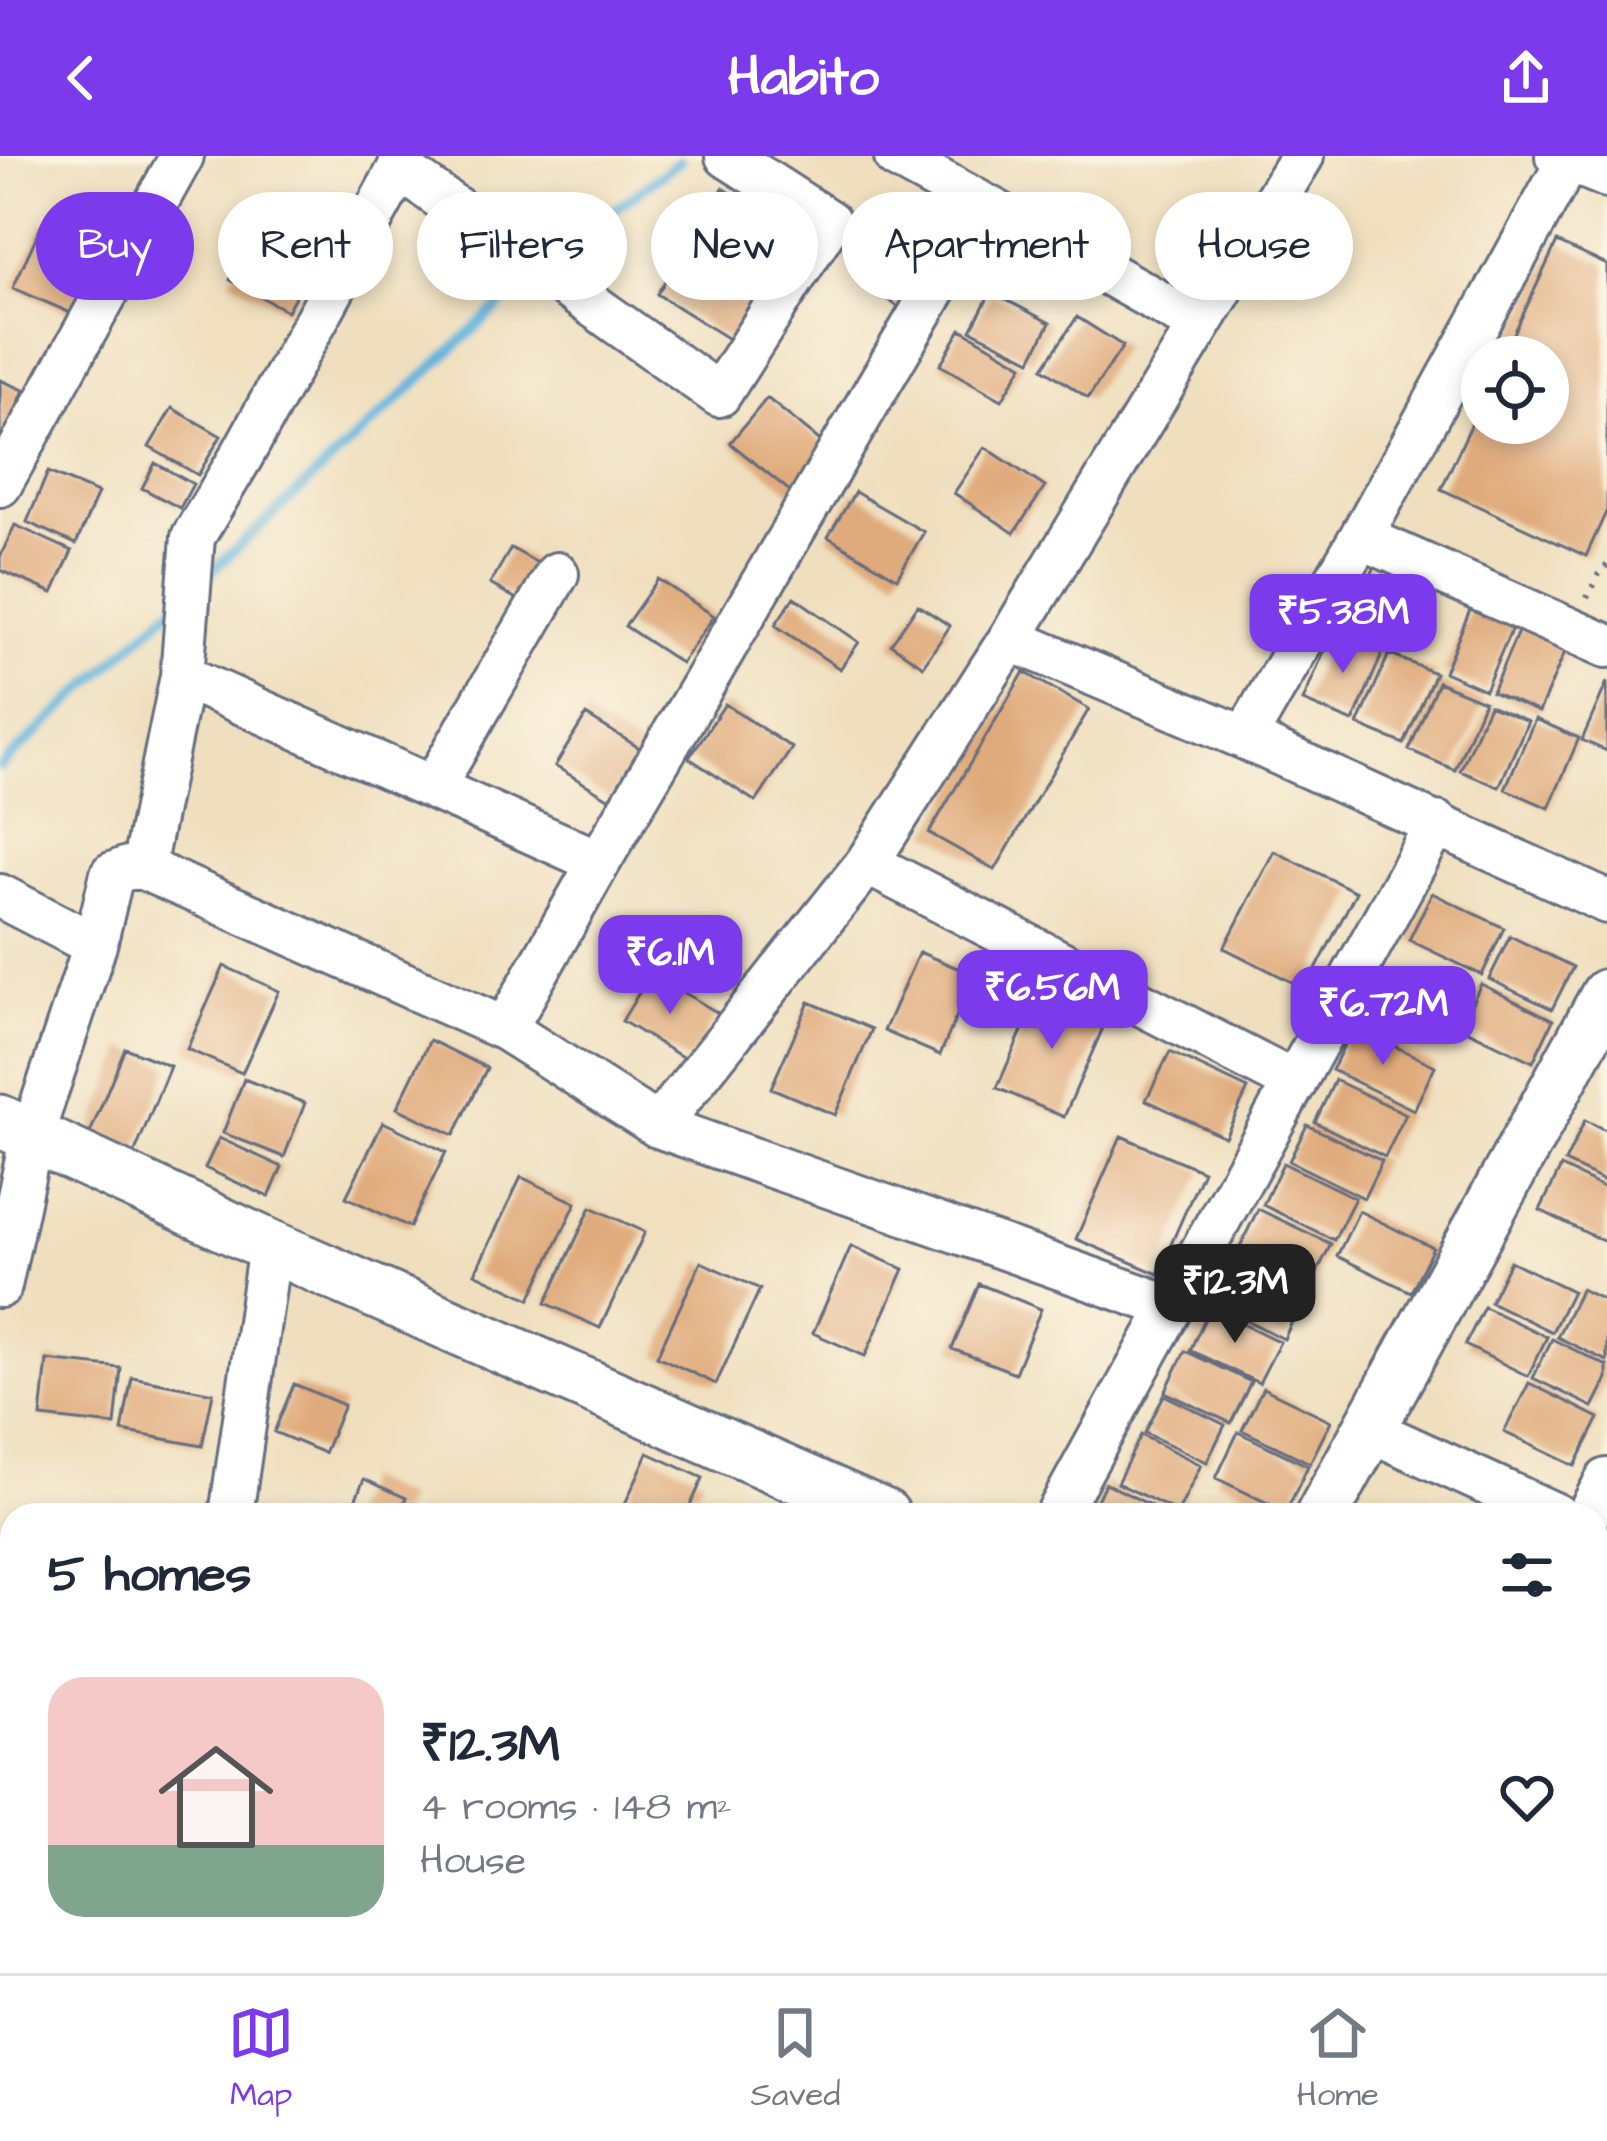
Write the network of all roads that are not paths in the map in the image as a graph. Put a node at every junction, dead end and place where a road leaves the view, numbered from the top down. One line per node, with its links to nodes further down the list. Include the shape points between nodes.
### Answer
1 (182, 156): 11 (street)
2 (727, 156): 5 (street, via 829,222 719,395)
3 (1302, 156): 10 (street)
4 (896, 157): 7 (street)
5 (403, 162): 16 (street, via 193,537)
6 (1578, 164): 12 (street)
7 (960, 192)
8 (1131, 286): 10 (street)
9 (928, 300): 20 (street)
10 (1198, 324): 14 (street)
11 (0, 485)
12 (1360, 536): 15 (street); 17 (street)
13 (557, 574): 18 (street)
14 (1010, 639): 17 (street); 21 (street)
15 (1607, 646)
16 (182, 676): 18 (street); 22 (street)
17 (1245, 738): 19 (street)
18 (433, 788): 20 (street)
19 (1437, 823): 24 (street); 28 (street)
20 (599, 862): 27 (street)
21 (867, 863): 28 (street); 29 (street)
22 (143, 868): 25 (street, via 112,874); 27 (street)
23 (0, 896): 25 (street)
24 (1607, 902)
25 (95, 945): 30 (street)
26 (1607, 995): 34 (street)
27 (505, 1029): 29 (street)
28 (1295, 1083): 33 (street)
29 (658, 1126): 33 (street)
30 (16, 1128): 31 (street); 32 (street)
31 (270, 1246): 35 (street); 36 (street)
32 (0, 1286)
33 (1172, 1307): 37 (street)
34 (1370, 1430): 38 (street); 39 (street)
35 (237, 1503)
36 (857, 1503)
37 (1065, 1503)
38 (1329, 1503)
39 (1530, 1503)

